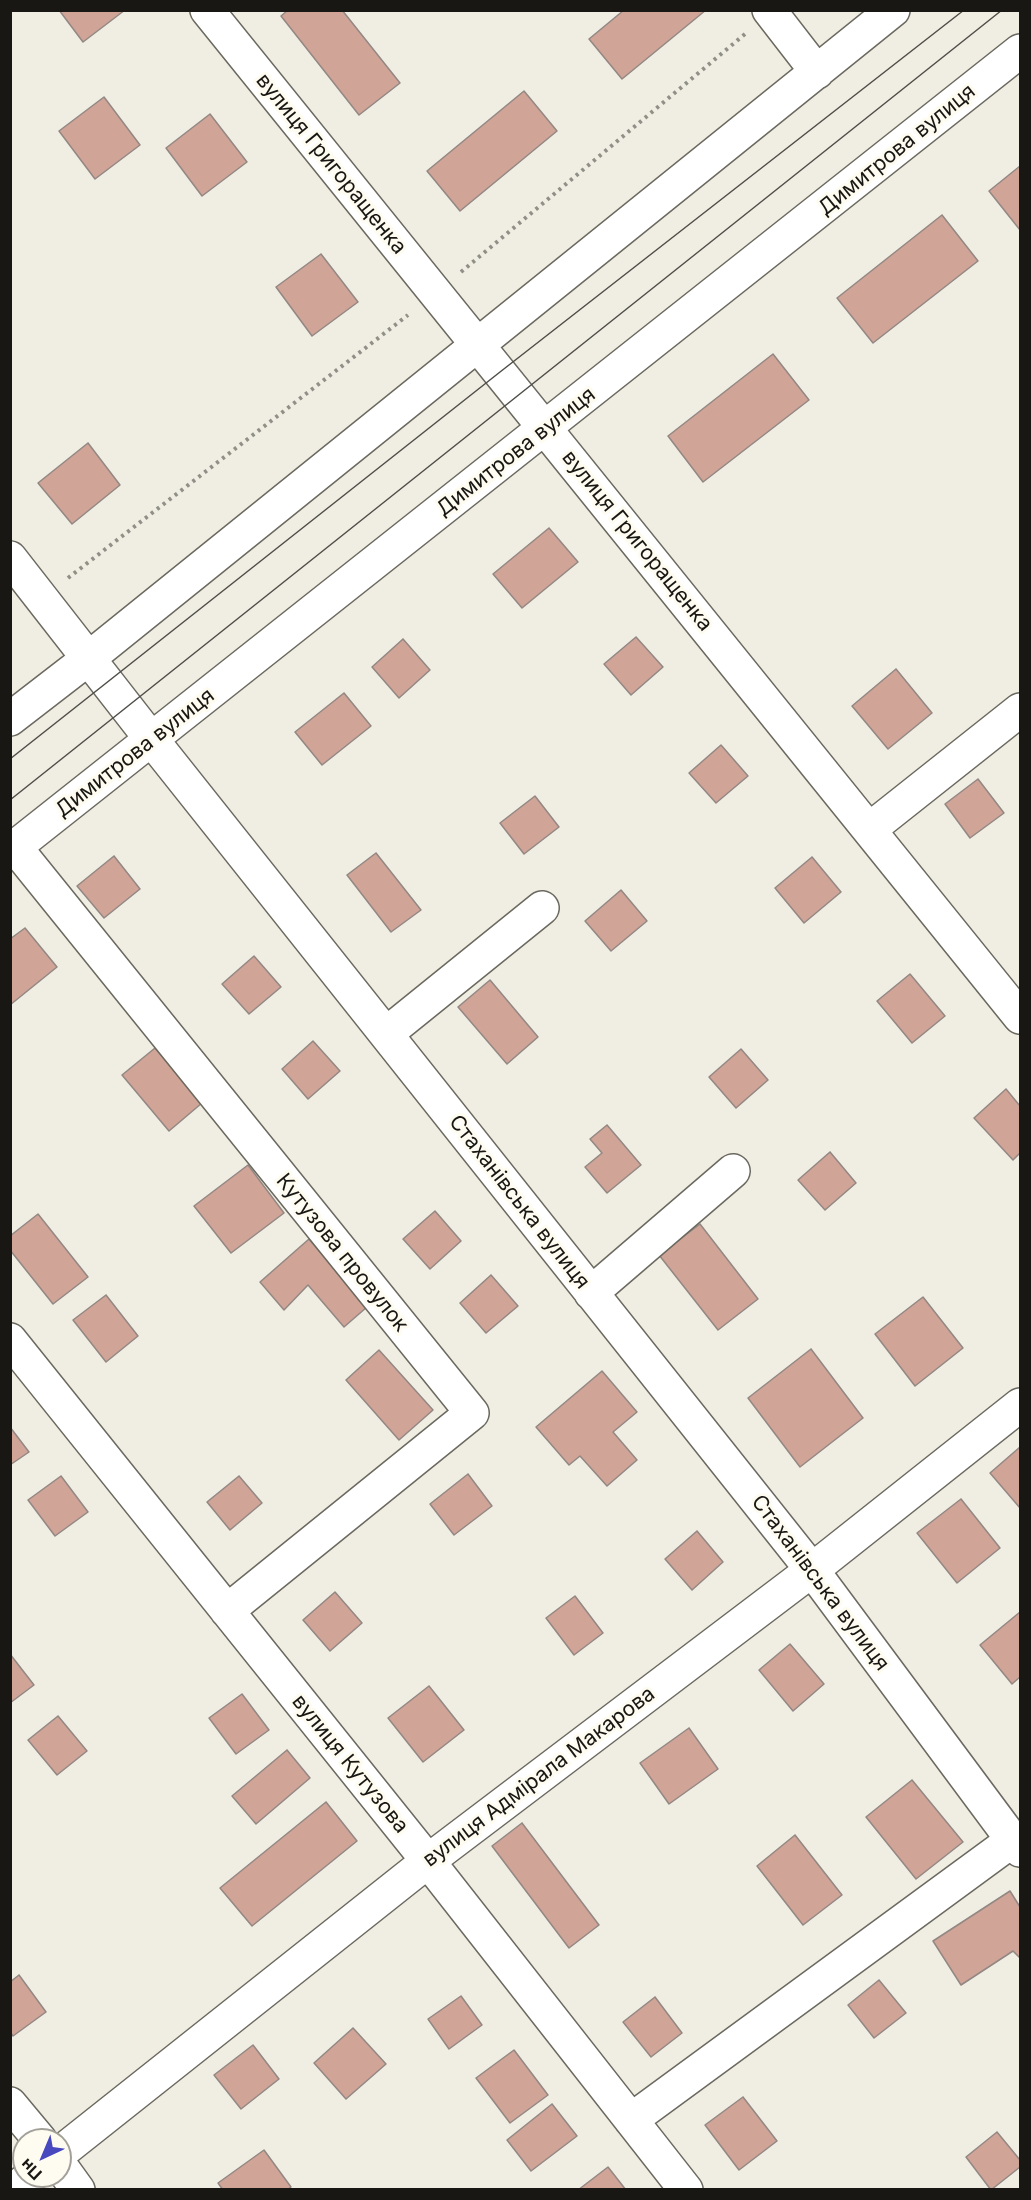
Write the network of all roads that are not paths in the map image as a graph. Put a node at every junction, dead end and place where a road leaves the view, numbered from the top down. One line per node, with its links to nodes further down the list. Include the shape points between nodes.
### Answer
1 (207, 10): 6 (street, вулиця Григоращенка)
2 (893, 10): 5 (street)
3 (769, 12): 5 (street)
4 (1020, 51): 7 (street, Димитрова вулиця)
5 (817, 72): 6 (street)
6 (477, 345): 7 (street, вулиця Григоращенка); 9 (street)
7 (547, 428): 12 (street, Димитрова вулиця); 13 (street, вулиця Григоращенка)
8 (10, 558): 9 (street, Стаханівська вулиця)
9 (89, 658): 11 (street); 12 (street, Стаханівська вулиця)
10 (1020, 711): 13 (street)
11 (10, 719)
12 (152, 740): 14 (street, Димитрова вулиця); 17 (street, Стаханівська вулиця)
13 (870, 829): 16 (street, вулиця Григоращенка)
14 (13, 849): 23 (street, Кутузова провулок, via 472,1413)
15 (542, 908): 17 (street)
16 (1020, 1017)
17 (386, 1034): 19 (street, Стаханівська вулиця)
18 (734, 1171): 19 (street)
19 (591, 1293): 22 (street, Стаханівська вулиця)
20 (10, 1340): 23 (street, вулиця Кутузова)
21 (1020, 1405): 22 (street, вулиця Адмірала Макарова)
22 (812, 1570): 24 (street, Стаханівська вулиця); 25 (street, вулиця Адмірала Макарова)
23 (227, 1611): 25 (street, вулиця Кутузова)
24 (1017, 1845): 27 (street)
25 (428, 1861): 27 (street, вулиця Кутузова); 29 (street, вулиця Адмірала Макарова)
26 (10, 2104): 28 (street)
27 (631, 2120): 30 (street, вулиця Кутузова)
28 (30, 2128)
29 (72, 2143)
30 (686, 2190)

